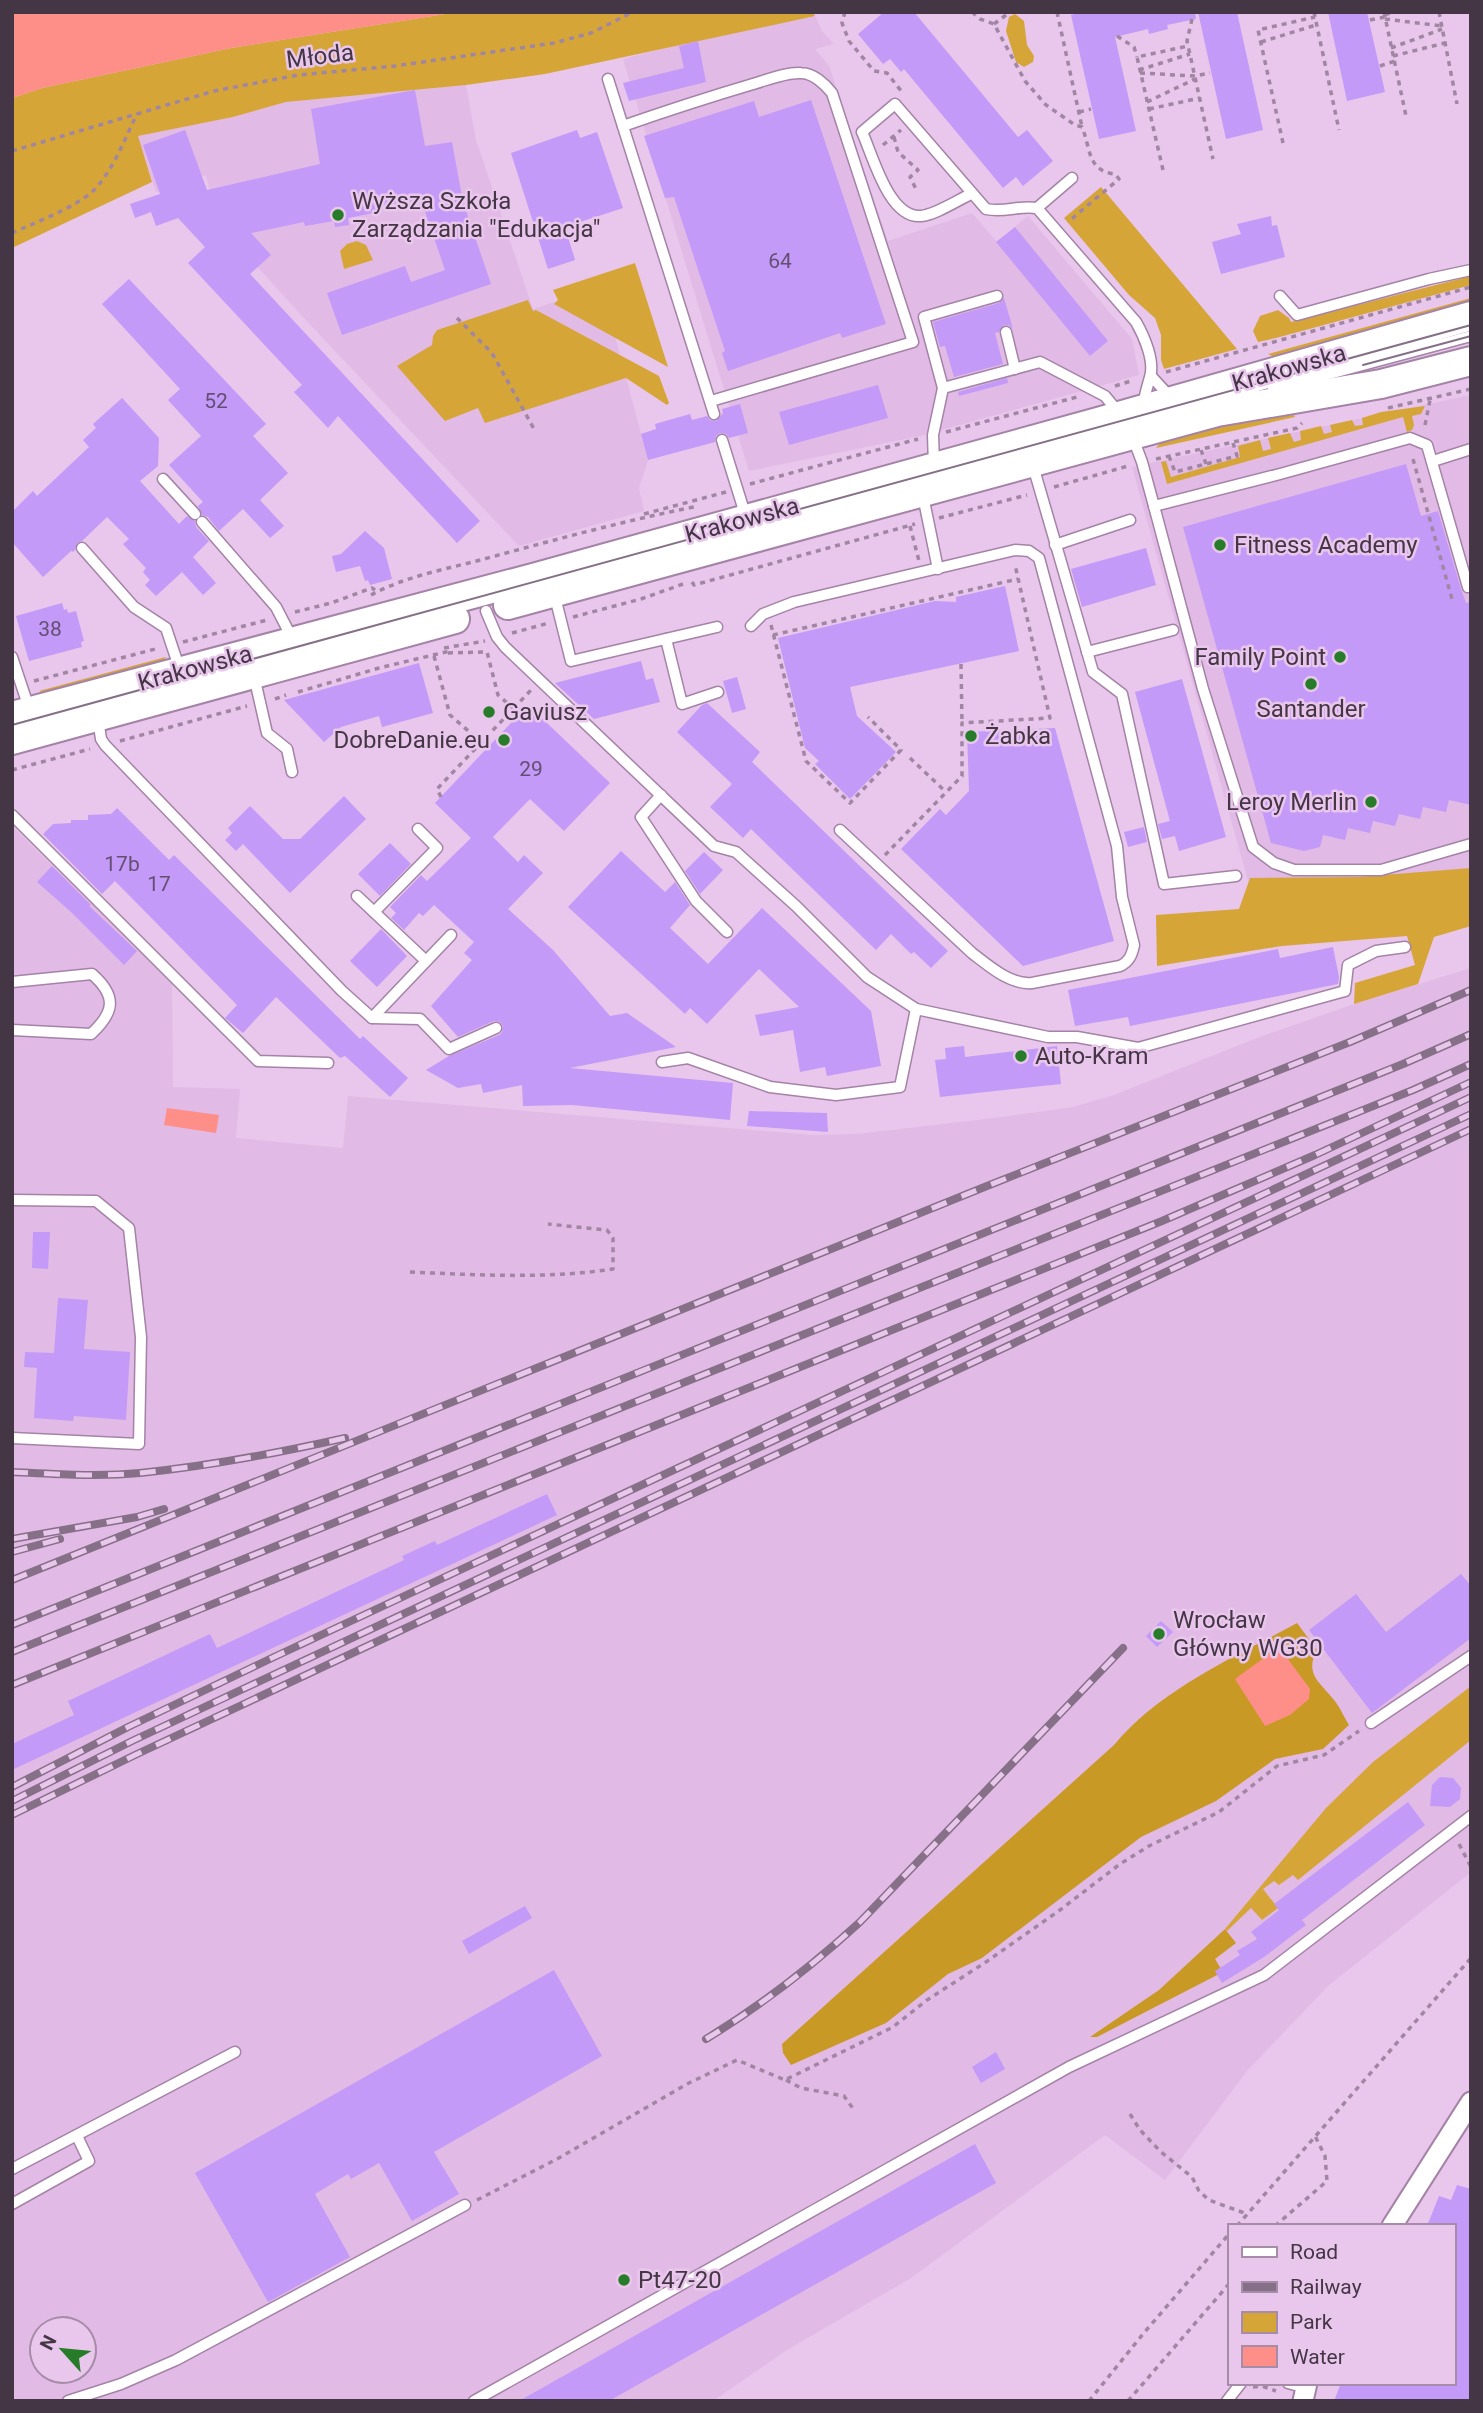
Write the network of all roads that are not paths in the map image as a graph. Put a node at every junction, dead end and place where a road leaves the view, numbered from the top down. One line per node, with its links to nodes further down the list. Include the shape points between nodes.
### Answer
1 (608, 79): 2 (lane)
2 (623, 126): 16 (lane); 16 (lane, via 776,77 800,72 810,75 832,93 891,271 913,342)
3 (1072, 178): 5 (lane)
4 (971, 194): 4 (lane, via 895,104 862,132 890,197 909,216 923,216); 5 (lane, via 986,209 999,212)
5 (1037, 208): 14 (lane, via 1136,322 1147,340)
6 (1471, 270): 8 (lane, via 1297,315)
7 (997, 296): 15 (lane, via 924,317)
8 (1280, 296)
9 (1471, 316): 17 (main road, Krakowska)
10 (1006, 332): 13 (lane)
11 (1471, 336): 18 (lane, via 1262,392)
12 (1471, 361): 18 (main road, Krakowska, via 1381,384)
13 (1015, 369): 15 (lane); 20 (lane, via 1040,362 1105,396)
14 (1151, 376): 17 (lane); 20 (lane)
15 (943, 388): 26 (lane)
16 (711, 401): 19 (lane)
17 (1174, 401): 20 (main road, Krakowska)
18 (1217, 412): 20 (main road, Krakowska)
19 (714, 414)
20 (1132, 420): 24 (main road, Krakowska); 26 (main road, Krakowska); 27 (lane)
21 (722, 440): 28 (lane)
22 (1471, 449): 23 (lane)
23 (1433, 461): 27 (lane, via 1427,445 1410,438); 33 (lane)
24 (1031, 462): 26 (main road, Krakowska); 30 (lane)
25 (163, 479): 40 (lane, via 276,607)
26 (928, 480): 28 (main road, Krakowska); 32 (lane); 34 (main road, Krakowska)
27 (1154, 506): 54 (lane, via 1203,689 1253,847 1274,863 1294,870 1381,870)
28 (746, 519): 40 (main road, Krakowska)
29 (1130, 520): 30 (lane)
30 (1055, 545): 41 (lane)
31 (82, 548): 43 (lane, via 134,607 166,628)
32 (938, 569): 36 (lane, via 794,602 764,614); 53 (lane, via 1015,550 1039,558 1117,846 1133,953 1120,966 1023,984 972,953)
33 (1470, 587)
34 (554, 592): 35 (main road, Krakowska); 39 (lane, via 571,661)
35 (486, 611): 44 (main road, Krakowska); 50 (lane, via 505,647)
36 (751, 626)
37 (717, 627): 39 (lane)
38 (1173, 630): 41 (lane)
39 (666, 639): 45 (lane, via 682,704)
40 (293, 642): 43 (main road, Krakowska)
41 (1087, 652): 55 (lane, via 1093,672 1122,694 1164,884)
42 (12, 657): 46 (lane)
43 (181, 671): 46 (main road, Krakowska)
44 (254, 675): 47 (main road, Krakowska); 49 (lane, via 267,733 287,749)
45 (718, 692)
46 (21, 714)
47 (98, 718): 48 (main road, Krakowska); 64 (lane, via 105,745)
48 (12, 740)
49 (292, 772)
50 (661, 795): 58 (lane, via 641,817 696,901); 63 (lane, via 714,846 736,852 867,976)
51 (12, 815): 68 (lane, via 258,1060)
52 (418, 829): 57 (lane, via 437,848)
53 (840, 831)
54 (1471, 844)
55 (1236, 876)
56 (357, 896): 57 (lane)
57 (374, 912): 61 (lane)
58 (727, 932)
59 (451, 935): 61 (lane)
60 (1405, 947): 63 (lane, via 1376,951 1348,965 1345,991 1138,1048 1077,1037 1048,1037)
61 (426, 961): 64 (lane)
62 (12, 982): 66 (lane, via 92,974 103,984 111,1008 91,1034)
63 (916, 1009): 67 (lane, via 900,1087 836,1095 771,1087 688,1058)
64 (372, 1018): 65 (lane, via 420,1019 449,1049)
65 (496, 1028)
66 (12, 1030)
67 (662, 1062)
68 (328, 1063)
69 (12, 1200): 70 (lane, via 96,1201 129,1228 141,1337 139,1444)
70 (12, 1438)
71 (1471, 1656): 72 (lane)
72 (1371, 1723)
73 (1471, 1816): 83 (lane, via 1264,1975 1069,2067)
74 (235, 2052): 76 (lane)
75 (1471, 2102): 80 (street)
76 (77, 2136): 77 (lane); 78 (lane, via 89,2161)
77 (12, 2169)
78 (12, 2204)
79 (465, 2205): 82 (lane, via 176,2360)
80 (1393, 2224)
81 (1243, 2388): 84 (lane)
82 (68, 2401)
83 (474, 2401)
84 (1227, 2401)

